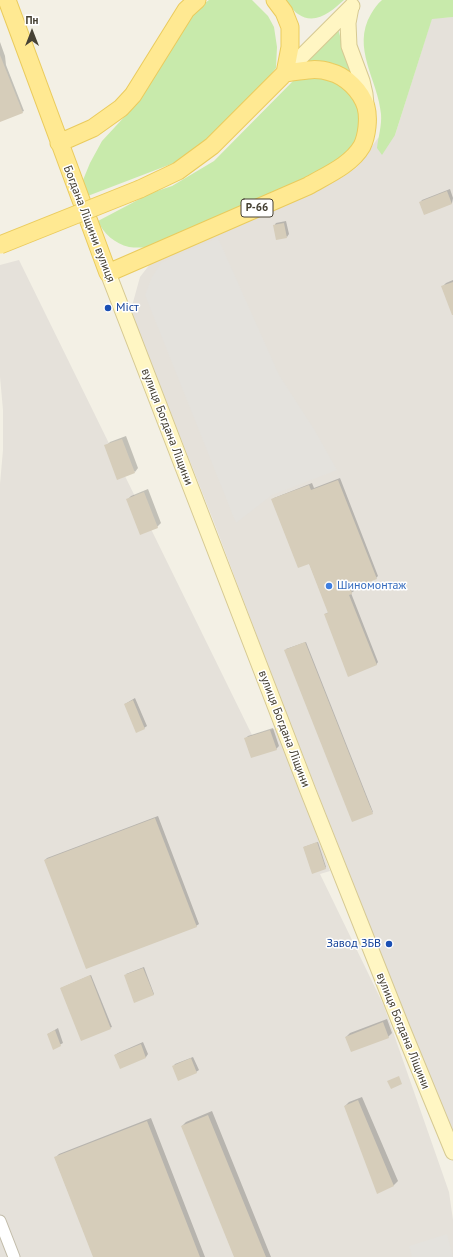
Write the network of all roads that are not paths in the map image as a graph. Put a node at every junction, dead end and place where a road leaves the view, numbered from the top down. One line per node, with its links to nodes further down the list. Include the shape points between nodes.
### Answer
1 (7, 0): 7 (main road)
2 (197, 0): 7 (main road, via 186,10 133,95 121,108 93,128)
3 (275, 0): 5 (main road, via 284,12 290,27 290,47)
4 (355, 3): 5 (main road); 6 (main road, via 348,23 348,46 362,81)
5 (285, 73): 6 (main road, via 311,70 341,76 350,82); 8 (main road, bridge, via 212,146 178,171 140,189)
6 (366, 107): 9 (main road, Р-66, via 366,134 362,146 340,168 308,186)
7 (59, 143): 9 (main road, Богдана Ліщини вулиця)
8 (0, 245)
9 (108, 273): 10 (main road, Богдана Ліщини вулиця)
10 (120, 304): 11 (main road, вулиця Богдана Ліщини, via 308,791)
11 (453, 1152)
12 (0, 1221): 13 (street)
13 (14, 1257)

